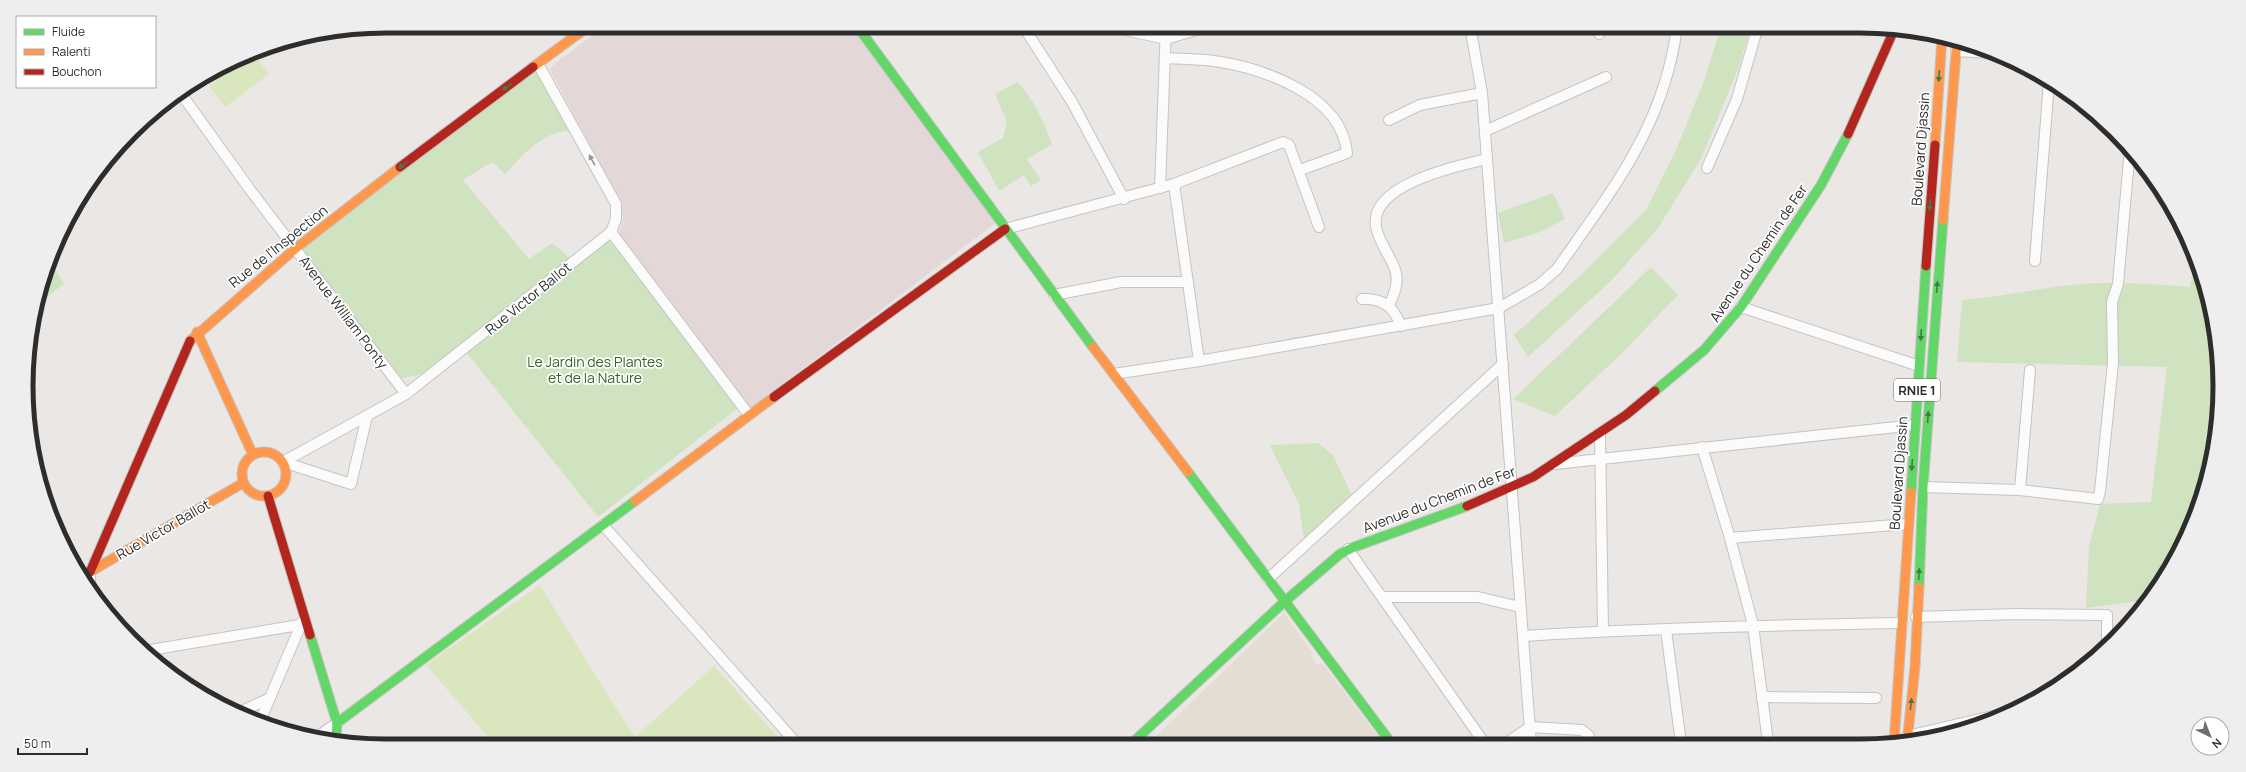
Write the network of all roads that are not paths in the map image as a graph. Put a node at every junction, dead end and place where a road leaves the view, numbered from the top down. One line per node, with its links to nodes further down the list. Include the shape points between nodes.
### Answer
1 (580, 33): 17 (main road, Rue de l'Inspection)
2 (862, 33): 32 (main road)
3 (1028, 33): 30 (street, via 1072,102)
4 (1139, 33): 11 (street)
5 (1166, 33): 11 (street)
6 (1186, 33): 11 (street)
7 (1471, 33): 20 (street)
8 (1675, 33): 41 (street, via 1661,96 1632,159 1557,269 1540,284)
9 (1756, 33): 26 (street, via 1737,98)
10 (1892, 35): 40 (main road, Avenue du Chemin de Fer, via 1852,124 1821,185)
11 (1166, 39): 16 (street)
12 (1942, 43): 46 (main road, Boulevard Djassin / RNIE 1, one-way to 46)
13 (1956, 47): 14 (main road, Boulevard Djassin / RNIE 1)
14 (1956, 51): 15 (street); 60 (main road, Boulevard Djassin / RNIE 1, one-way to 14)
15 (1973, 52)
16 (1165, 58): 27 (street, via 1213,61 1240,66 1307,93 1323,106 1340,129 1347,153); 29 (street)
17 (538, 64): 33 (street, one-way to 17, via 617,212 616,204); 34 (main road, Rue de l'Inspection, one-way to 34, via 451,127)
18 (1606, 77): 23 (street)
19 (2049, 88): 35 (street)
20 (1482, 93): 22 (street, via 1420,105); 23 (street)
21 (183, 97): 34 (street, Avenue William Ponty, via 251,191)
22 (1389, 120)
23 (1485, 131): 25 (street)
24 (2129, 158): 62 (street, via 2118,284 2112,302 2113,363 2098,499)
25 (1487, 159): 39 (street, via 1441,170 1409,183 1396,191 1377,214 1378,232 1393,261 1397,278 1396,292); 41 (street)
26 (1706, 168)
27 (1300, 170): 28 (street, via 1290,145 1283,142); 31 (street)
28 (1174, 184): 29 (street); 36 (street)
29 (1160, 188): 30 (street)
30 (1124, 199): 32 (street)
31 (1319, 227)
32 (1006, 229): 37 (main road); 50 (main road)
33 (611, 232): 49 (street, Rue Victor Ballot); 50 (street)
34 (296, 248): 43 (main road, Rue de l'Inspection); 49 (street, Avenue William Ponty)
35 (2035, 261)
36 (1188, 282): 37 (street, via 1121,282); 44 (street)
37 (1054, 295): 48 (main road)
38 (1362, 299): 39 (street, via 1376,299)
39 (1389, 305): 42 (street)
40 (1741, 307): 46 (street); 53 (main road, Avenue du Chemin de Fer, via 1704,350)
41 (1499, 308): 42 (street); 45 (street)
42 (1401, 326): 44 (street)
43 (197, 332): 55 (main road); 68 (main road, Rue de l'Inspection, via 187,345)
44 (1199, 361): 48 (street)
45 (1503, 364): 61 (street); 70 (street)
46 (1919, 366): 52 (main road, Boulevard Djassin / RNIE 1)
47 (2030, 370): 62 (street)
48 (1114, 374): 70 (main road)
49 (406, 394): 51 (street, Rue Victor Ballot)
50 (749, 415): 65 (main road)
51 (367, 416): 57 (street, Rue Victor Ballot); 57 (street, via 352,484)
52 (1915, 425): 54 (street); 64 (main road, Boulevard Djassin / RNIE 1, one-way to 64)
53 (1600, 433): 56 (street); 58 (main road, Avenue du Chemin de Fer)
54 (1702, 447): 56 (street); 66 (street)
55 (253, 454): 57 (main road, via 267,452 278,456); 59 (main road, via 242,467)
56 (1600, 458): 58 (street); 78 (street)
57 (283, 462): 63 (main road, via 286,472 284,483 278,491)
58 (1555, 464): 61 (main road, Avenue du Chemin de Fer)
59 (244, 483): 63 (main road, via 254,494); 69 (main road, Rue Victor Ballot)
60 (1923, 487): 62 (street); 74 (main road, Boulevard Djassin / RNIE 1, one-way to 60)
61 (1511, 488): 67 (main road, Avenue du Chemin de Fer); 73 (street)
62 (2020, 490)
63 (268, 496): 75 (main road)
64 (1908, 524): 66 (street); 76 (main road, Boulevard Djassin / RNIE 1)
65 (603, 525): 88 (main road); 94 (street)
66 (1730, 538): 77 (street)
67 (1348, 549): 71 (street); 72 (main road, Avenue du Chemin de Fer)
68 (87, 573)
69 (87, 573)
70 (1268, 579): 72 (main road)
71 (1383, 598): 73 (street, via 1478,597); 97 (street)
72 (1284, 602): 95 (main road, Avenue du Chemin de Fer); 96 (main road)
73 (1520, 607): 80 (street)
74 (1916, 617): 81 (street, via 2107,615); 92 (main road, Boulevard Djassin / RNIE 1, one-way to 74)
75 (303, 622): 82 (street); 85 (street); 88 (main road)
76 (1902, 623): 77 (street); 93 (main road, Boulevard Djassin / RNIE 1)
77 (1753, 626): 79 (street); 83 (street)
78 (1603, 630): 79 (street); 80 (street)
79 (1666, 630): 101 (street)
80 (1523, 636): 89 (street)
81 (2107, 639)
82 (151, 650)
83 (1762, 697): 84 (street); 102 (street)
84 (1876, 698)
85 (268, 699): 86 (street); 87 (street)
86 (245, 710)
87 (262, 716)
88 (337, 723): 90 (street); 91 (main road)
89 (1530, 728): 98 (street); 99 (street); 100 (street, via 1582,730)
90 (323, 733)
91 (336, 735)
92 (1907, 736)
93 (1894, 737)
94 (793, 739)
95 (1136, 739)
96 (1388, 739)
97 (1482, 739)
98 (1513, 739)
99 (1531, 739)
100 (1590, 739)
101 (1680, 739)
102 (1767, 739)

